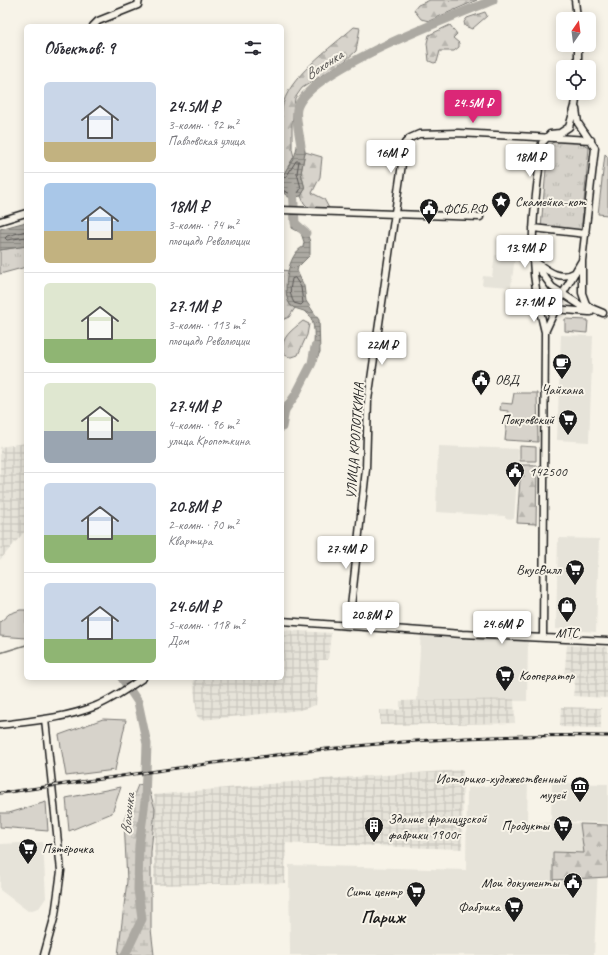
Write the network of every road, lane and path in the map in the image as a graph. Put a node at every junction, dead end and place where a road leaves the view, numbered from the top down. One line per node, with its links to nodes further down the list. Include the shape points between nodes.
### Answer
1 (576, 0): 3 (main road)
2 (139, 3): 4 (main road)
3 (577, 12)
4 (95, 24)
5 (576, 100): 6 (main road)
6 (576, 106): 7 (main road, via 569,127 565,131); 8 (main road, via 578,123)
7 (546, 137): 8 (main road); 11 (main road, УЛИЦА КРОПОТКИНА, via 458,133 419,134 407,140); 14 (main road, via 542,143)
8 (591, 140): 15 (main road, via 595,148)
9 (284, 210): 11 (main road)
10 (24, 214): 13 (main road)
11 (395, 214): 12 (main road); 25 (main road, УЛИЦА КРОПОТКИНА, via 368,400 362,518)
12 (480, 217)
13 (0, 222)
14 (533, 228): 15 (main road); 16 (main road)
15 (586, 234): 17 (main road)
16 (533, 260): 18 (main road, via 552,274 570,275); 19 (main road, via 552,287); 23 (main road, via 539,310)
17 (582, 261): 18 (main road); 22 (main road, via 582,296 591,308)
18 (576, 272): 19 (main road)
19 (562, 295): 20 (main road); 21 (main road)
20 (555, 309): 21 (main road); 23 (main road)
21 (591, 312): 22 (main road)
22 (606, 314)
23 (545, 332): 26 (main road)
24 (284, 621): 25 (main road)
25 (349, 625): 26 (main road)
26 (543, 638): 27 (main road)
27 (608, 641)
28 (141, 680): 29 (main road, via 108,700 84,710)
29 (45, 719): 30 (main road); 31 (main road, via 61,871)
30 (0, 725)
31 (44, 955)

